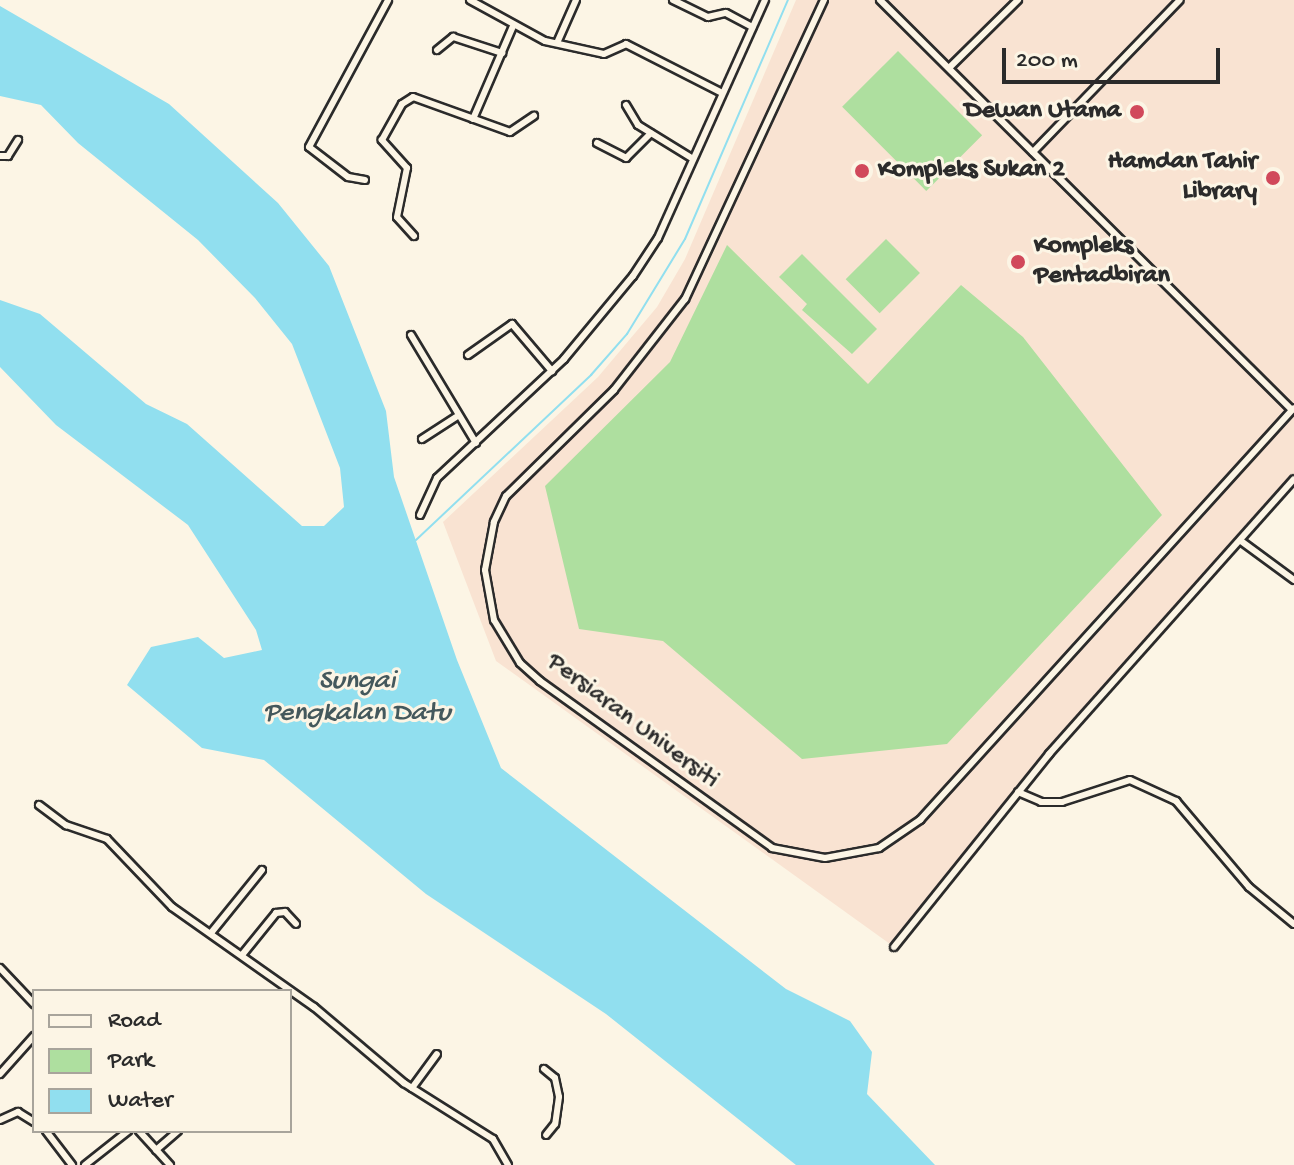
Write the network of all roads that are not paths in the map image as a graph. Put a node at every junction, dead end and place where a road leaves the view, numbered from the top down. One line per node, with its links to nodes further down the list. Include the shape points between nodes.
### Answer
1 (388, 0): 26 (street, via 309,147 348,177)
2 (470, 0): 10 (street)
3 (576, 0): 12 (street)
4 (673, 0): 11 (street, via 708,17 726,13)
5 (765, 0): 11 (street)
6 (824, 0): 31 (street, Persiaran Universiti, via 685,299 614,390 506,496 494,522 485,570 494,620 520,663 540,681 772,848 825,858 879,848 920,820)
7 (880, 0): 15 (street)
8 (1018, 0): 15 (street)
9 (1180, 0): 23 (street)
10 (513, 26): 12 (street); 14 (street)
11 (752, 27): 16 (street)
12 (557, 43): 16 (street, via 604,54 626,44)
13 (437, 50): 14 (street, via 453,37)
14 (502, 53): 19 (street)
15 (949, 68): 23 (street)
16 (722, 93): 25 (street)
17 (626, 105): 20 (street, via 636,123)
18 (534, 116): 19 (street, via 515,133)
19 (473, 119): 27 (street, via 413,97 383,131 382,140 409,174 397,217)
20 (651, 133): 22 (street, via 626,158); 25 (street)
21 (18, 140): 24 (street, via 8,156)
22 (597, 143)
23 (1033, 152): 31 (street)
24 (0, 156)
25 (690, 157): 30 (street, via 658,238 633,276)
26 (365, 180)
27 (414, 236)
28 (411, 335): 32 (street)
29 (468, 355): 30 (street, via 512,324)
30 (552, 371): 34 (street)
31 (1293, 409)
32 (456, 417): 33 (street); 34 (street)
33 (422, 439)
34 (476, 443): 36 (street, via 437,478)
35 (1294, 479): 37 (street)
36 (420, 515)
37 (1241, 541): 38 (street); 39 (street)
38 (1294, 580)
39 (1018, 792): 43 (street, via 1041,802 1062,802 1130,780 1176,801 1249,887); 45 (street)
40 (39, 805): 44 (street, via 66,825 107,839 172,907)
41 (262, 870): 44 (street)
42 (296, 924): 46 (street, via 285,912 276,913)
43 (1294, 924)
44 (211, 933): 46 (street)
45 (894, 947)
46 (242, 955): 48 (street)
47 (0, 968): 50 (street)
48 (285, 989)
49 (292, 994): 55 (street)
50 (32, 1002)
51 (32, 1038): 54 (street)
52 (437, 1054): 55 (street)
53 (544, 1069): 62 (street, via 555,1078 559,1097 555,1124)
54 (0, 1074)
55 (412, 1088): 67 (street, via 493,1139)
56 (0, 1120): 57 (street, via 18,1112)
57 (32, 1121)
58 (48, 1133): 64 (street)
59 (125, 1133): 65 (street)
60 (141, 1133): 63 (street)
61 (176, 1133): 63 (street)
62 (546, 1135)
63 (156, 1150): 66 (street)
64 (72, 1165)
65 (85, 1165)
66 (170, 1165)
67 (508, 1165)

